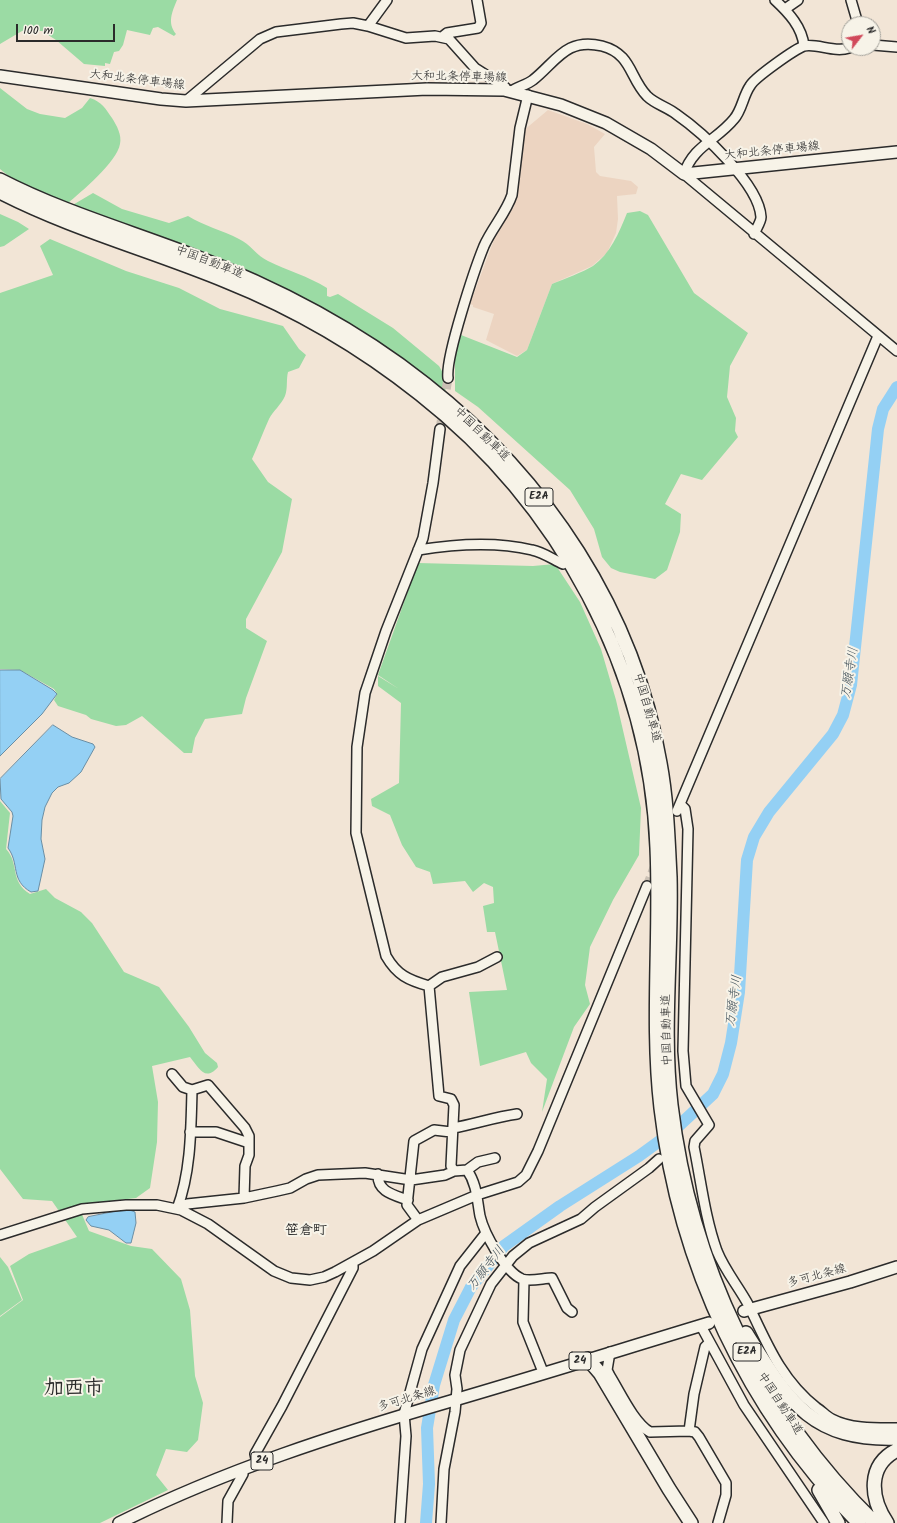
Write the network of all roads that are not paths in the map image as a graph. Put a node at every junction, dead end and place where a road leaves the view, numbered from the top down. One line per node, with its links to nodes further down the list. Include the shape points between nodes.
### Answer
1 (387, 0): 8 (street)
2 (476, 0): 9 (street, via 481,23 478,28 447,33)
3 (775, 0): 6 (street)
4 (798, 0): 6 (street)
5 (851, 0): 7 (street)
6 (785, 9): 10 (street, via 802,33)
7 (856, 16)
8 (368, 26): 9 (street, via 406,38); 17 (street, via 341,24 276,32 260,40)
9 (442, 37): 15 (street, via 453,41 470,64)
10 (804, 46): 13 (street); 18 (street, via 755,78 736,117)
11 (881, 46): 12 (street)
12 (897, 47)
13 (841, 50)
14 (0, 76): 17 (main road, 大和北条停車場線, via 162,100)
15 (508, 90): 16 (main road, 大和北条停車場線); 17 (main road, 大和北条停車場線, via 428,89); 18 (street, via 531,82 569,48 584,45 601,46 615,51 626,60 650,98 674,112)
16 (528, 95): 21 (main road, 大和北条停車場線, via 606,123 650,149); 27 (street, via 520,128 512,195 484,246 453,344 446,370)
17 (186, 101)
18 (709, 140): 20 (street); 21 (street, via 688,162)
19 (897, 152): 20 (main road, 大和北条停車場線)
20 (735, 170): 21 (main road, 大和北条停車場線); 24 (street, via 758,204 761,219)
21 (684, 174): 24 (street)
22 (0, 180): 36 (highway, 中国自動車道 / E2A, via 59,207 271,288 352,333 426,385 462,415 493,444 547,506 571,540 611,610 639,680 654,734 666,801 670,883)
23 (0, 192): 36 (highway, 中国自動車道 / E2A, via 51,215 234,284 306,318 348,343 414,389 456,424 538,513 582,580 599,614 628,687 648,766 657,844 656,1023)
24 (754, 234): 25 (street)
25 (878, 336): 26 (street); 60 (street, via 679,808 685,809 688,829 683,1051 688,1089 709,1124 695,1141 694,1147 716,1249)
26 (897, 351)
27 (448, 378)
28 (440, 429): 29 (street, via 426,528)
29 (418, 550): 30 (street, via 479,544 533,550); 33 (street, via 365,693 357,747 356,833 386,956 394,969 402,975)
30 (563, 564)
31 (647, 886): 47 (street, via 526,1176 518,1182)
32 (497, 957): 33 (street, via 478,967 442,977)
33 (429, 986): 38 (street, via 438,1090 439,1096 451,1099 454,1105)
34 (172, 1074): 35 (street, via 183,1087)
35 (192, 1090): 39 (street); 40 (street, via 208,1085 245,1128)
36 (666, 1105): 41 (highway, 中国自動車道 / E2A)
37 (517, 1114): 38 (street, via 495,1117)
38 (452, 1130): 44 (street, via 451,1166); 46 (street, via 434,1130 414,1141)
39 (190, 1132): 40 (street, via 216,1132); 51 (street)
40 (249, 1143): 49 (street)
41 (668, 1155): 53 (highway, 中国自動車道 / E2A); 57 (street, via 581,1219 529,1243); 72 (highway, 中国自動車道 / E2A, via 686,1234 717,1317 754,1388)
42 (495, 1158): 43 (street, via 478,1162)
43 (467, 1170): 44 (street); 47 (street)
44 (454, 1171): 46 (street, via 445,1175)
45 (378, 1174): 46 (street); 49 (street, via 318,1175 306,1178 290,1188); 50 (street, via 378,1182 384,1191)
46 (410, 1180): 50 (street)
47 (477, 1195): 52 (street); 54 (street, via 480,1218)
48 (382, 1197): 50 (street)
49 (244, 1198): 51 (street, via 187,1204)
50 (407, 1202): 52 (street)
51 (179, 1209): 55 (street, via 151,1205 82,1209); 56 (street, via 208,1224 274,1271 291,1278 310,1280 324,1277)
52 (418, 1220): 56 (street)
53 (696, 1231): 71 (highway, via 741,1326 792,1400 812,1418 839,1432 872,1439); 86 (highway, 中国自動車道 / E2A, via 727,1312 764,1383 808,1448 831,1477)
54 (487, 1235): 57 (street); 68 (street, via 460,1266 425,1342)
55 (0, 1236)
56 (353, 1262): 74 (street, via 353,1268 255,1454)
57 (505, 1263): 59 (street); 67 (street, via 491,1284 460,1350)
58 (897, 1267): 60 (main road, 多可北条線)
59 (524, 1280): 61 (street, via 552,1278 567,1308); 66 (street, via 523,1322)
60 (747, 1310): 69 (street, via 783,1373 805,1398 831,1418 851,1426)
61 (572, 1312)
62 (705, 1324): 63 (street); 64 (main road, 多可北条線 / 24)
63 (709, 1343): 70 (street, via 705,1347 696,1386); 83 (street, via 744,1405)
64 (610, 1352): 65 (main road, 多可北条線 / 24); 70 (street, via 607,1370 645,1429 650,1432)
65 (588, 1359): 66 (main road, 多可北条線 / 24); 80 (highway, via 594,1377); 81 (highway, via 600,1373)
66 (543, 1372): 67 (main road, 多可北条線 / 24)
67 (454, 1400): 68 (main road, 多可北条線 / 24); 79 (street, via 444,1469)
68 (407, 1413): 74 (main road, 多可北条線 / 24); 78 (street)
69 (897, 1428)
70 (689, 1431): 82 (street, via 695,1432 699,1437 726,1483 726,1495)
71 (897, 1438)
72 (791, 1444): 84 (highway, via 796,1460 826,1501); 85 (highway, 中国自動車道 / E2A, via 823,1485)
73 (897, 1450): 87 (highway, via 887,1456 875,1473 875,1499)
74 (257, 1463): 75 (main road, 多可北条線 / 24)
75 (243, 1469): 76 (main road, 多可北条線 / 24); 77 (street, via 243,1474 228,1501)
76 (119, 1523)
77 (226, 1523)
78 (400, 1523)
79 (441, 1523)
80 (682, 1523)
81 (691, 1523)
82 (718, 1523)
83 (824, 1523)
84 (838, 1523)
85 (858, 1523)
86 (875, 1523)
87 (887, 1523)

